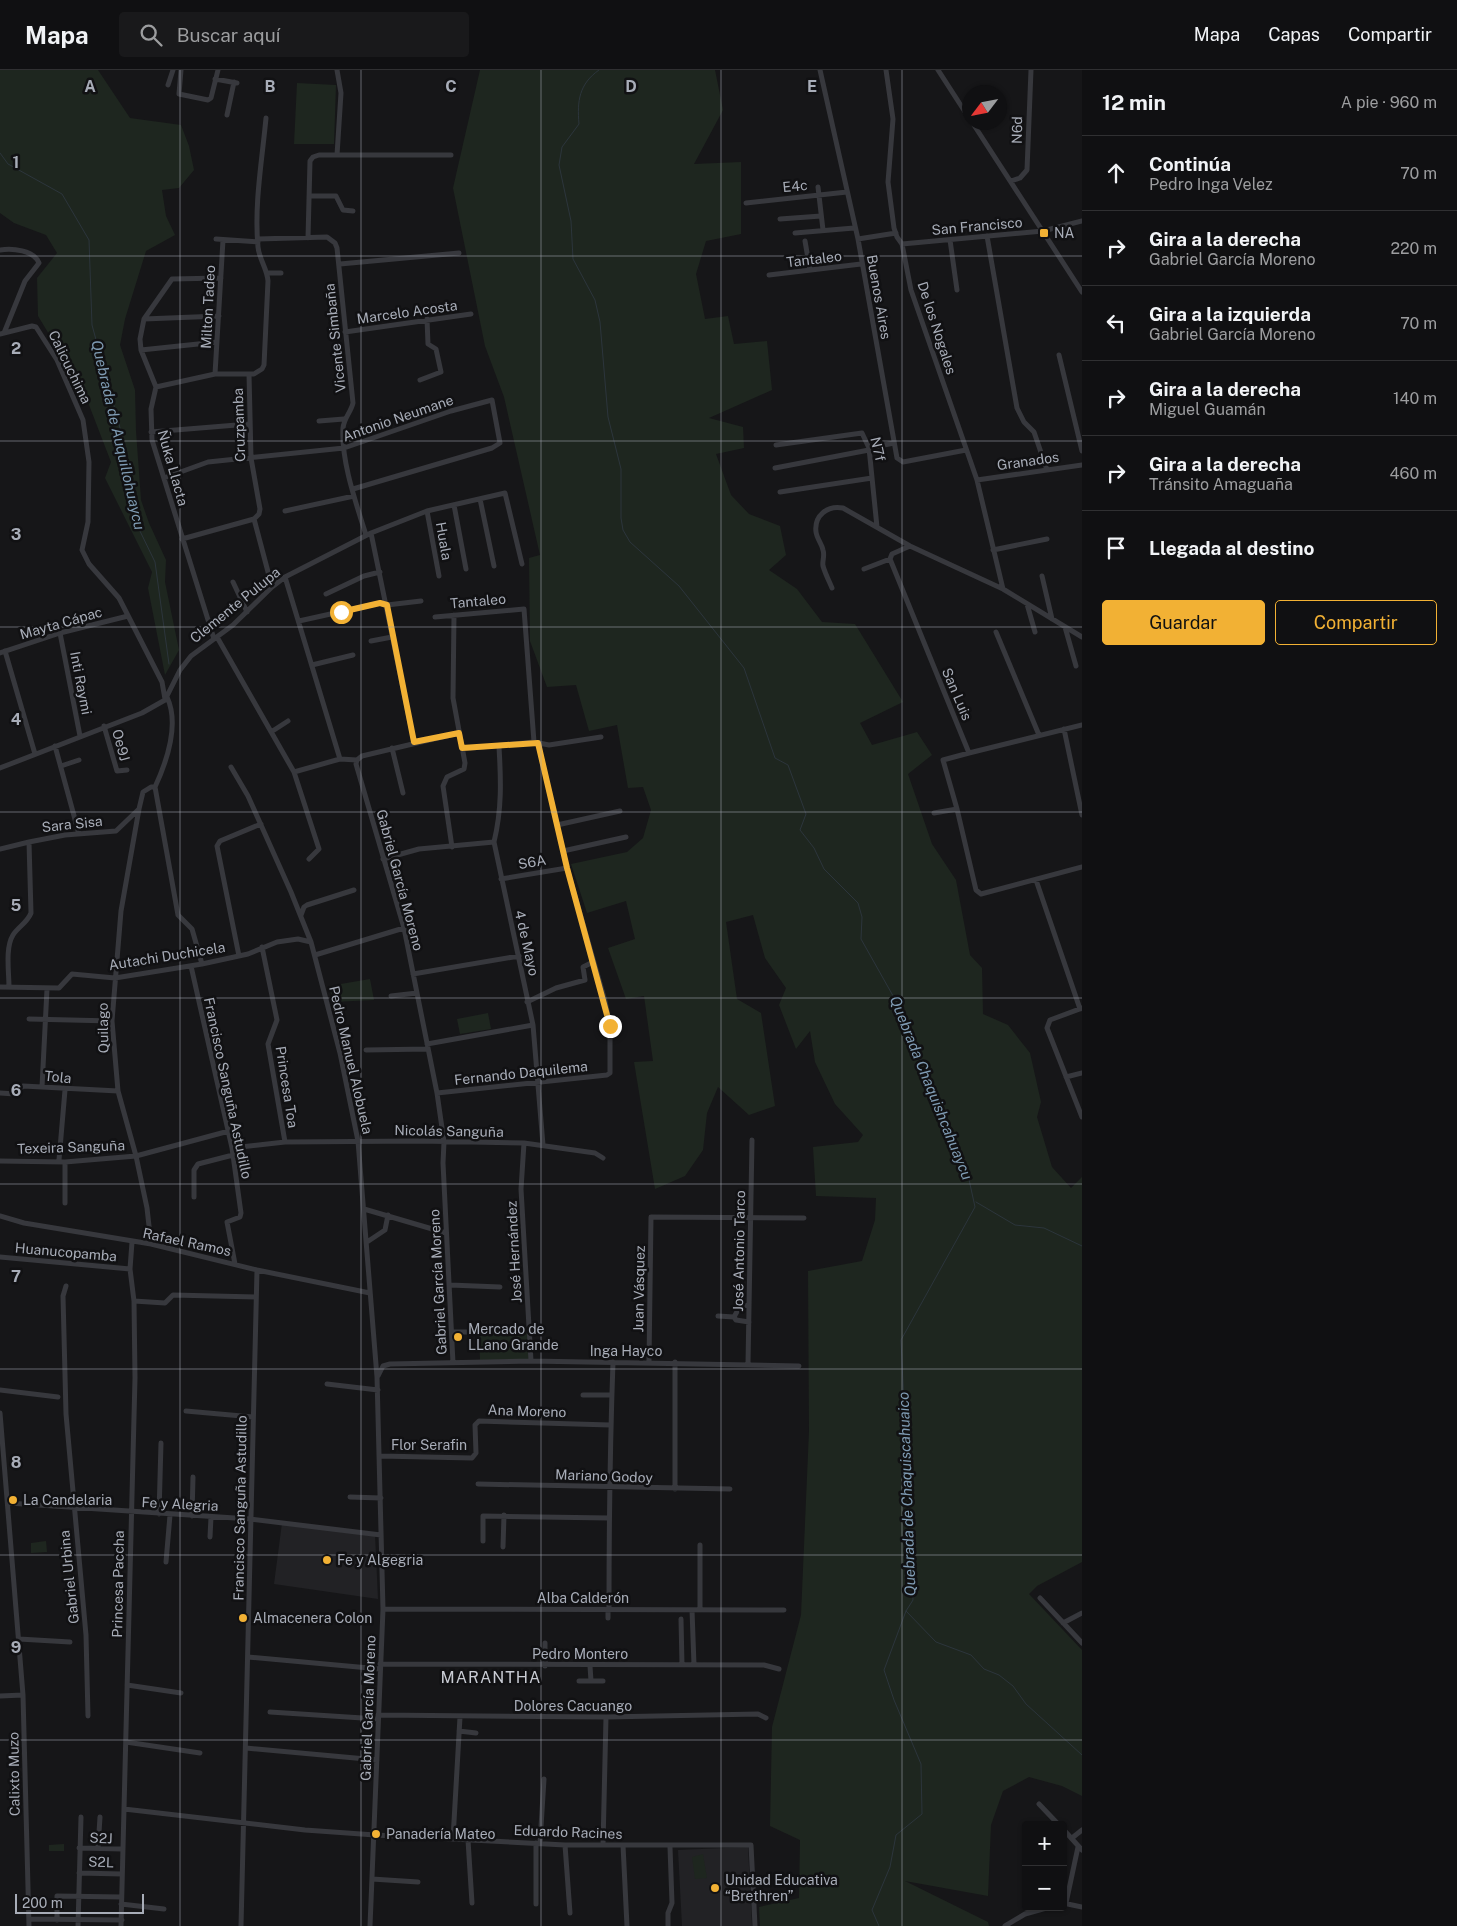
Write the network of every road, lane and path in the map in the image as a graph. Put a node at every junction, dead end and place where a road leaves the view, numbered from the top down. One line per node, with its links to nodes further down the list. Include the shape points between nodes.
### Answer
1 (173, 70): 10 (street)
2 (181, 70): 9 (street, via 180,95 208,100)
3 (218, 70): 9 (street)
4 (337, 70): 15 (street, via 341,93)
5 (820, 70): 19 (street, Buenos Aires)
6 (886, 70): 31 (street, De los Nogales, via 894,119 888,182)
7 (938, 70): 11 (street)
8 (1031, 70): 17 (street, N6d, via 1027,170)
9 (215, 79): 12 (street, via 236,83)
10 (168, 85)
11 (962, 106)
12 (227, 115)
13 (266, 118): 37 (street, Cruzpamba, via 257,213)
14 (977, 130): 17 (street)
15 (338, 155): 16 (street); 21 (street, via 311,158)
16 (451, 155)
17 (1011, 182): 29 (street)
18 (818, 187): 20 (street)
19 (847, 192): 20 (street, E4c); 27 (street, Buenos Aires)
20 (818, 195): 22 (street, E4c); 24 (street)
21 (309, 196): 23 (street, via 336,196 343,210); 33 (street)
22 (746, 203)
23 (353, 211)
24 (821, 216): 25 (street); 28 (street)
25 (780, 219)
26 (1082, 221): 29 (street, San Francisco)
27 (854, 228): 28 (street); 35 (street, Buenos Aires)
28 (823, 230): 30 (street)
29 (1042, 231): 32 (street, San Francisco); 51 (street)
30 (795, 233)
31 (896, 233): 35 (street); 40 (street, De los Nogales)
32 (987, 236): 38 (street, San Francisco); 78 (street, via 1017,408 1034,432)
33 (308, 238): 37 (street, Vicente Simbaña); 43 (street, Vicente Simbaña, via 332,240)
34 (216, 239): 36 (street, Vicente Simbaña)
35 (858, 239): 44 (street, Buenos Aires)
36 (223, 240): 37 (street, Vicente Simbaña); 49 (street, Milton Tadeo)
37 (258, 240): 46 (street, Cruzpamba, via 258,250)
38 (950, 240): 40 (street, San Francisco); 50 (street)
39 (805, 241): 45 (street)
40 (902, 244): 73 (street, De los Nogales, via 911,290)
41 (0, 250): 57 (street, via 30,254 39,263 25,281)
42 (459, 253): 43 (street)
43 (340, 264): 56 (street, Vicente Simbaña)
44 (861, 264): 45 (street, Tantaleo); 69 (street, Buenos Aires)
45 (810, 270): 48 (street, Tantaleo)
46 (268, 273): 47 (street); 62 (street, Cruzpamba, via 264,365 259,372)
47 (281, 273)
48 (769, 275)
49 (221, 278): 53 (street, Milton Tadeo); 54 (street, via 172,279)
50 (957, 290)
51 (1082, 292)
52 (472, 314): 55 (street, Marcelo Acosta)
53 (219, 316): 54 (street); 58 (street, Milton Tadeo)
54 (144, 318): 59 (street)
55 (426, 319): 56 (street, Marcelo Acosta); 63 (street, via 428,344 436,349 441,372)
56 (345, 332): 65 (street, Vicente Simbaña, via 353,403)
57 (2, 333): 115 (street, Calicuchima, via 36,327 74,396 90,462 88,522 82,550 89,564 119,598)
58 (217, 342): 59 (street); 61 (street, Milton Tadeo)
59 (141, 350): 64 (street)
60 (1059, 355): 74 (street)
61 (215, 374): 62 (street); 64 (street)
62 (249, 374): 67 (street, Cruzpamba)
63 (420, 380)
64 (156, 387): 68 (street, Ñuka Llacta)
65 (344, 419): 66 (street); 71 (street, Vicente Simbaña)
66 (319, 421)
67 (249, 424): 68 (street); 75 (street, Cruzpamba)
68 (150, 432): 79 (street, Ñuka Llacta)
69 (894, 443): 72 (street); 73 (street, Buenos Aires, via 897,458 903,462)
70 (776, 445): 72 (street, N7f, via 859,432)
71 (344, 448): 75 (street, Antonio Neumane); 82 (street, Vicente Simbaña); 82 (street, Antonio Neumane, via 492,400 501,441 492,448)
72 (869, 449): 77 (street); 80 (street, N7f)
73 (966, 450): 81 (street, De los Nogales)
74 (1082, 451)
75 (251, 458): 79 (street, Antonio Neumane, via 208,462); 89 (street, Cruzpamba, via 260,509 260,514)
76 (1082, 465): 78 (street, Granados)
77 (775, 468)
78 (1046, 470): 81 (street, Granados)
79 (164, 478): 93 (street, Ñuka Llacta)
80 (872, 478): 83 (street); 90 (street, N7f)
81 (977, 480): 95 (street, De los Nogales)
82 (353, 489): 84 (street, Vicente Simbaña)
83 (780, 492)
84 (354, 496): 87 (street); 91 (street, Vicente Simbaña)
85 (480, 499): 86 (street, Clemente Pulupa); 97 (street, Clemente Pulupa, via 501,494 507,496); 98 (street)
86 (454, 505): 88 (street, Clemente Pulupa); 99 (street)
87 (285, 511)
88 (427, 511): 91 (street, Clemente Pulupa); 102 (street, Huala)
89 (254, 519): 93 (street); 106 (street, Cruzpamba)
90 (877, 527): 94 (street); 107 (street, via 843,508 828,508 818,518 816,530 824,550 823,565)
91 (369, 534): 101 (street); 104 (street, Clemente Pulupa)
92 (1047, 538): 95 (street)
93 (182, 539): 125 (street, Ñuka Llacta)
94 (910, 546): 96 (street, via 892,554); 108 (street)
95 (993, 550): 108 (street, De los Nogales)
96 (890, 560): 100 (street); 147 (street, San Luis)
97 (522, 564)
98 (494, 566)
99 (466, 569)
100 (864, 569)
101 (380, 572): 109 (street); 112 (street)
102 (439, 576)
103 (1042, 576): 117 (street)
104 (286, 577): 106 (street, Clemente Pulupa); 118 (street)
105 (233, 582): 113 (street)
106 (272, 587): 113 (street, Clemente Pulupa)
107 (832, 588)
108 (1003, 589): 111 (street)
109 (326, 594)
110 (421, 601): 112 (street)
111 (1027, 604): 117 (street); 121 (street)
112 (387, 605): 118 (street, via 380,603); 124 (street)
113 (247, 612): 125 (street, Clemente Pulupa)
114 (454, 614): 116 (street, Tantaleo); 137 (street, via 452,677); 142 (street, Tantaleo, via 524,609)
115 (128, 616): 122 (street, Mayta Cápac); 131 (street, Calicuchima, via 162,682)
116 (435, 617)
117 (1052, 619): 119 (street)
118 (299, 621): 129 (street)
119 (1065, 627): 123 (street); 130 (street)
120 (996, 632): 138 (street)
121 (1035, 632)
122 (60, 633): 127 (street, Mayta Cápac); 139 (street, Inti Raymi)
123 (1082, 636)
124 (392, 637): 126 (street); 141 (street)
125 (216, 638): 131 (street, Clemente Pulupa, via 186,662); 136 (street, Ñuka Llacta)
126 (371, 641)
127 (3, 652): 148 (street)
128 (354, 655): 129 (street)
129 (312, 665): 150 (street)
130 (1076, 666)
131 (166, 699): 134 (street, via 142,713); 157 (street, Calicuchima, via 172,709 171,741)
132 (288, 721): 136 (street)
133 (1082, 725): 135 (street)
134 (104, 726): 139 (street); 155 (street, Oe9J, via 117,771)
135 (1064, 729): 138 (street); 163 (street)
136 (271, 732): 156 (street, Ñuka Llacta)
137 (459, 733): 141 (street); 146 (street)
138 (1039, 735): 147 (street)
139 (80, 736): 143 (street)
140 (602, 736): 142 (street, via 550,745)
141 (414, 742): 145 (street)
142 (536, 742): 144 (street); 165 (street)
143 (55, 746): 148 (street); 152 (street)
144 (499, 747): 146 (street); 169 (street, 4 de Mayo, via 502,795)
145 (392, 748): 151 (street); 158 (street)
146 (462, 748): 170 (street, via 464,769 447,777 443,786)
147 (969, 753): 160 (street, via 943,760)
148 (35, 754): 154 (street)
149 (79, 760): 152 (street)
150 (340, 760): 151 (street); 156 (street)
151 (357, 760): 174 (street, Gabriel García Moreno)
152 (61, 766): 166 (street)
153 (231, 767): 164 (street, Pedro Manuel Alobuela)
154 (0, 768)
155 (127, 770)
156 (294, 772): 173 (street, Ñuka Llacta, via 319,849)
157 (155, 787): 159 (street, Sara Sisa, via 143,792); 188 (street, via 178,915 192,929)
158 (403, 793)
159 (139, 809): 166 (street, Sara Sisa, via 116,831); 191 (street, Quilago, via 120,911)
160 (957, 809): 162 (street); 178 (street, via 978,892 984,894)
161 (620, 811): 165 (street)
162 (934, 814)
163 (1082, 815)
164 (261, 824): 180 (street, Pedro Manuel Alobuela); 185 (street, via 220,841 217,846)
165 (557, 825): 172 (street)
166 (79, 834): 168 (street, Sara Sisa)
167 (626, 837): 172 (street)
168 (29, 842): 171 (street, Sara Sisa); 193 (street, via 30,913 9,944)
169 (494, 842): 170 (street); 177 (street, 4 de Mayo)
170 (452, 847): 174 (street, via 419,849)
171 (0, 849)
172 (563, 851): 176 (street)
173 (309, 859)
174 (383, 859): 181 (street, Gabriel García Moreno)
175 (1082, 867): 178 (street)
176 (567, 868): 177 (street, S6A); 187 (street)
177 (501, 880): 186 (street, 4 de Mayo)
178 (1036, 880): 198 (street)
179 (354, 890): 180 (street, via 307,905)
180 (300, 916): 182 (street, Pedro Manuel Alobuela)
181 (404, 928): 184 (street); 190 (street, Gabriel García Moreno)
182 (310, 942): 183 (street, Autachi Duchicela, via 298,939); 184 (street, Pedro Manuel Alobuela)
183 (262, 948): 185 (street, Autachi Duchicela); 217 (street, Princesa Toa, via 276,1020 268,1044)
184 (314, 955): 216 (street, Pedro Manuel Alobuela, via 340,1053)
185 (239, 956): 188 (street, Autachi Duchicela)
186 (519, 956): 190 (street); 197 (street, 4 de Mayo)
187 (593, 962): 197 (street, via 584,967 585,980 556,988); 207 (street, Fernando Daquilema, via 610,1026 610,1073 607,1076)
188 (202, 964): 189 (street, Autachi Duchicela)
189 (191, 966): 191 (street, Autachi Duchicela); 214 (street, Francisco Sanguña Astudillo)
190 (413, 974): 195 (street, Gabriel García Moreno)
191 (115, 978): 194 (street, Autachi Duchicela, via 72,974 61,987); 201 (street, Quilago)
192 (0, 987): 193 (street, Autachi Duchicela)
193 (9, 987): 194 (street, Autachi Duchicela)
194 (46, 989): 200 (street)
195 (417, 994): 196 (street); 203 (street, Gabriel García Moreno)
196 (391, 996)
197 (528, 1002): 202 (street, 4 de Mayo)
198 (1081, 1009): 206 (street, via 1047,1024)
199 (29, 1019): 200 (street)
200 (46, 1020): 201 (street); 208 (street)
201 (112, 1021): 210 (street, Quilago)
202 (533, 1025): 203 (street); 207 (street, 4 de Mayo)
203 (428, 1047): 204 (street); 212 (street, Gabriel García Moreno)
204 (366, 1050)
205 (1082, 1073): 206 (street)
206 (1066, 1077): 213 (street)
207 (537, 1083): 212 (street, Fernando Daquilema); 220 (street, 4 de Mayo)
208 (42, 1086): 209 (street, Tola); 211 (street, Tola, via 23,1086 15,1094)
209 (65, 1090): 210 (street, Tola); 226 (street)
210 (118, 1091): 223 (street, Quilago)
211 (0, 1093)
212 (437, 1093): 218 (street, Gabriel García Moreno)
213 (1081, 1114)
214 (229, 1131): 221 (street, Francisco Sanguña Astudillo); 223 (street, Texeira Sanguña)
215 (752, 1140): 232 (street, José Antonio Tarco)
216 (358, 1141): 217 (street, Nicolás Sanguña); 218 (street, Nicolás Sanguña); 229 (street, Pedro Manuel Alobuela)
217 (285, 1142): 221 (street, Nicolás Sanguña)
218 (444, 1142): 219 (street, Nicolás Sanguña); 234 (street, Gabriel García Moreno)
219 (524, 1143): 220 (street, Nicolás Sanguña); 254 (street, José Hernández, via 521,1189)
220 (544, 1145): 224 (street, Nicolás Sanguña, via 595,1153)
221 (232, 1148): 222 (street, Francisco Sanguña Astudillo)
222 (233, 1155): 227 (street, via 198,1164 194,1168); 239 (street, Francisco Sanguña Astudillo, via 241,1213 240,1217 228,1220 227,1224)
223 (136, 1156): 226 (street, Texeira Sanguña); 237 (street, Quilago)
224 (602, 1158)
225 (0, 1161): 226 (street, Texeira Sanguña)
226 (62, 1161): 228 (street)
227 (194, 1197)
228 (65, 1203)
229 (364, 1209): 230 (street); 236 (street, Pedro Manuel Alobuela)
230 (388, 1215): 234 (street); 236 (street, via 385,1230)
231 (0, 1216): 235 (street, Rafael Ramos)
232 (750, 1218): 233 (street); 248 (street, José Antonio Tarco); 256 (street, Juan Vásquez, via 651,1217)
233 (804, 1218)
234 (446, 1233): 242 (street, Gabriel García Moreno)
235 (132, 1242): 237 (street, Rafael Ramos); 240 (street, Princesa Paccha)
236 (367, 1242): 245 (street, Pedro Manuel Alobuela)
237 (151, 1244): 239 (street, Rafael Ramos)
238 (0, 1257): 240 (street, Huanucopamba)
239 (235, 1264): 241 (street, Rafael Ramos)
240 (130, 1269): 247 (street, Princesa Paccha)
241 (257, 1270): 245 (street, Rafael Ramos); 246 (street, Francisco Sanguña Astudillo)
242 (450, 1285): 244 (street); 252 (street, Gabriel García Moreno)
243 (66, 1286): 283 (street, Gabriel Urbina, via 63,1296 66,1405)
244 (500, 1286)
245 (370, 1292): 261 (street, Pedro Manuel Alobuela)
246 (256, 1297): 247 (street, via 173,1295 165,1303); 270 (street, Francisco Sanguña Astudillo)
247 (134, 1301): 284 (street, Princesa Paccha)
248 (749, 1304): 250 (street); 251 (street, José Antonio Tarco)
249 (718, 1316): 250 (street)
250 (734, 1316): 251 (street, via 736,1320)
251 (749, 1322): 259 (street, José Antonio Tarco)
252 (452, 1332): 253 (street); 258 (street, Gabriel García Moreno)
253 (498, 1332)
254 (531, 1361): 255 (street, Inga Hayco); 258 (street, Inga Hayco)
255 (613, 1362): 256 (street, Inga Hayco); 266 (street)
256 (649, 1362): 257 (street, Inga Hayco)
257 (675, 1362): 259 (street, Inga Hayco); 278 (street)
258 (452, 1363): 261 (street, Gabriel García Moreno, via 386,1365)
259 (748, 1364): 260 (street, Inga Hayco)
260 (799, 1366)
261 (378, 1377): 264 (street, Gabriel García Moreno)
262 (327, 1384): 264 (street)
263 (0, 1390): 267 (street)
264 (378, 1390): 274 (street, Gabriel García Moreno)
265 (583, 1395): 266 (street)
266 (612, 1396): 271 (street)
267 (58, 1397)
268 (186, 1411): 270 (street)
269 (0, 1413): 282 (street, Calixto Muzo)
270 (253, 1417): 291 (street, Francisco Sanguña Astudillo)
271 (610, 1425): 273 (street, Ana Moreno, via 479,1420 475,1425); 277 (street)
272 (161, 1444): 285 (street)
273 (476, 1453): 274 (street, Flor Serafin, via 472,1458)
274 (380, 1456): 281 (street, Gabriel García Moreno)
275 (193, 1478): 287 (street)
276 (478, 1484): 277 (street, Mariano Godoy)
277 (612, 1488): 278 (street, Mariano Godoy); 290 (street)
278 (675, 1489): 279 (street, Mariano Godoy)
279 (730, 1489)
280 (350, 1497): 281 (street)
281 (381, 1498): 292 (street, Gabriel García Moreno)
282 (8, 1503): 283 (street, Fe y Alegria); 308 (street, Calixto Muzo)
283 (74, 1508): 284 (street, Fe y Alegria); 327 (street, Gabriel Urbina, via 86,1634)
284 (130, 1512): 285 (street, Fe y Alegria); 322 (street, Princesa Paccha)
285 (159, 1514): 286 (street, Fe y Alegria)
286 (170, 1515): 287 (street, Fe y Alegria); 297 (street)
287 (192, 1516): 289 (street, Fe y Alegria)
288 (504, 1516): 290 (street); 294 (street, via 483,1516); 296 (street)
289 (211, 1517): 291 (street, Fe y Alegria); 293 (street)
290 (610, 1518): 300 (street)
291 (250, 1519): 292 (street, Fe y Alegria); 312 (street, Francisco Sanguña Astudillo)
292 (381, 1536): 299 (street, Gabriel García Moreno)
293 (210, 1537)
294 (483, 1541)
295 (700, 1545): 302 (street)
296 (503, 1547)
297 (166, 1562)
298 (1040, 1598): 307 (street)
299 (383, 1609): 300 (street, Alba Calderón); 317 (street, Gabriel García Moreno)
300 (609, 1609): 301 (street, Alba Calderón); 305 (street)
301 (692, 1610): 302 (street, Alba Calderón); 314 (street)
302 (700, 1610): 303 (street, Alba Calderón)
303 (784, 1610)
304 (1082, 1613): 307 (street)
305 (608, 1618)
306 (681, 1619): 313 (street)
307 (1063, 1623): 311 (street)
308 (19, 1639): 309 (street); 324 (street, Calixto Muzo)
309 (70, 1642)
310 (546, 1643): 315 (street)
311 (1082, 1643)
312 (248, 1657): 317 (street, Pedro Montero); 335 (street, Francisco Sanguña Astudillo)
313 (682, 1665): 314 (street, Pedro Montero); 316 (street, Pedro Montero)
314 (694, 1665): 318 (street, Pedro Montero, via 764,1665)
315 (545, 1666): 316 (street, Pedro Montero); 317 (street, Pedro Montero)
316 (590, 1666): 320 (street)
317 (380, 1667): 328 (street, Gabriel García Moreno)
318 (780, 1669)
319 (578, 1681): 320 (street)
320 (591, 1681): 321 (street)
321 (603, 1681)
322 (127, 1685): 323 (street); 334 (street, Princesa Paccha)
323 (181, 1693)
324 (23, 1695): 325 (street); 376 (street, Calixto Muzo)
325 (0, 1696)
326 (270, 1712): 328 (street, Dolores Cacuango)
327 (88, 1716)
328 (378, 1717): 329 (street, Dolores Cacuango); 337 (street, Gabriel García Moreno)
329 (460, 1717): 330 (street, Dolores Cacuango); 332 (street)
330 (606, 1717): 331 (street, Dolores Cacuango, via 758,1714); 353 (street)
331 (766, 1718)
332 (459, 1731): 333 (street); 349 (street)
333 (476, 1733)
334 (126, 1742): 336 (street); 340 (street, Princesa Paccha)
335 (246, 1748): 337 (street); 344 (street, Francisco Sanguña Astudillo)
336 (200, 1753)
337 (377, 1760): 347 (street, Gabriel García Moreno)
338 (544, 1779): 351 (street)
339 (1040, 1804): 343 (street)
340 (124, 1809): 344 (street, Eduardo Racines); 358 (street, Princesa Paccha)
341 (81, 1817): 356 (street)
342 (100, 1817): 357 (street)
343 (1055, 1821)
344 (243, 1822): 347 (street, Eduardo Racines); 381 (street, Francisco Sanguña Astudillo)
345 (1082, 1830): 348 (street)
346 (1067, 1833): 348 (street)
347 (375, 1835): 349 (street, Eduardo Racines); 362 (street, Gabriel García Moreno)
348 (1072, 1838): 359 (street)
349 (454, 1839): 350 (street, Eduardo Racines)
350 (468, 1840): 351 (street, Eduardo Racines); 368 (street)
351 (538, 1843): 352 (street, Eduardo Racines); 369 (street)
352 (565, 1845): 353 (street, Eduardo Racines); 374 (street)
353 (603, 1845): 354 (street, Eduardo Racines)
354 (622, 1845): 355 (street, Eduardo Racines); 383 (street)
355 (670, 1847): 384 (street, via 672,1903); 385 (street, Eduardo Racines, via 751,1845)
356 (79, 1848): 357 (street, S2J); 360 (street)
357 (98, 1848): 358 (street, S2J)
358 (122, 1849): 361 (street, Princesa Paccha)
359 (1080, 1849): 365 (street)
360 (79, 1873): 361 (street, S2L); 364 (street)
361 (122, 1874): 366 (street, Princesa Paccha)
362 (372, 1879): 363 (street); 382 (street, Gabriel García Moreno)
363 (418, 1882)
364 (78, 1896): 366 (street); 377 (street, via 57,1896); 378 (street)
365 (1067, 1896)
366 (121, 1900): 371 (street); 379 (street, Princesa Paccha)
367 (1067, 1903): 370 (street)
368 (472, 1904)
369 (536, 1904)
370 (1082, 1907)
371 (164, 1909)
372 (1025, 1911): 375 (street)
373 (1036, 1911): 375 (street)
374 (570, 1913)
375 (1025, 1914): 386 (street)
376 (29, 1919): 377 (street); 380 (street, Calixto Muzo)
377 (57, 1920): 378 (street)
378 (78, 1923): 379 (street)
379 (121, 1923)
380 (29, 1926)
381 (241, 1926)
382 (370, 1926)
383 (627, 1926)
384 (668, 1926)
385 (754, 1926)
386 (1005, 1926)

